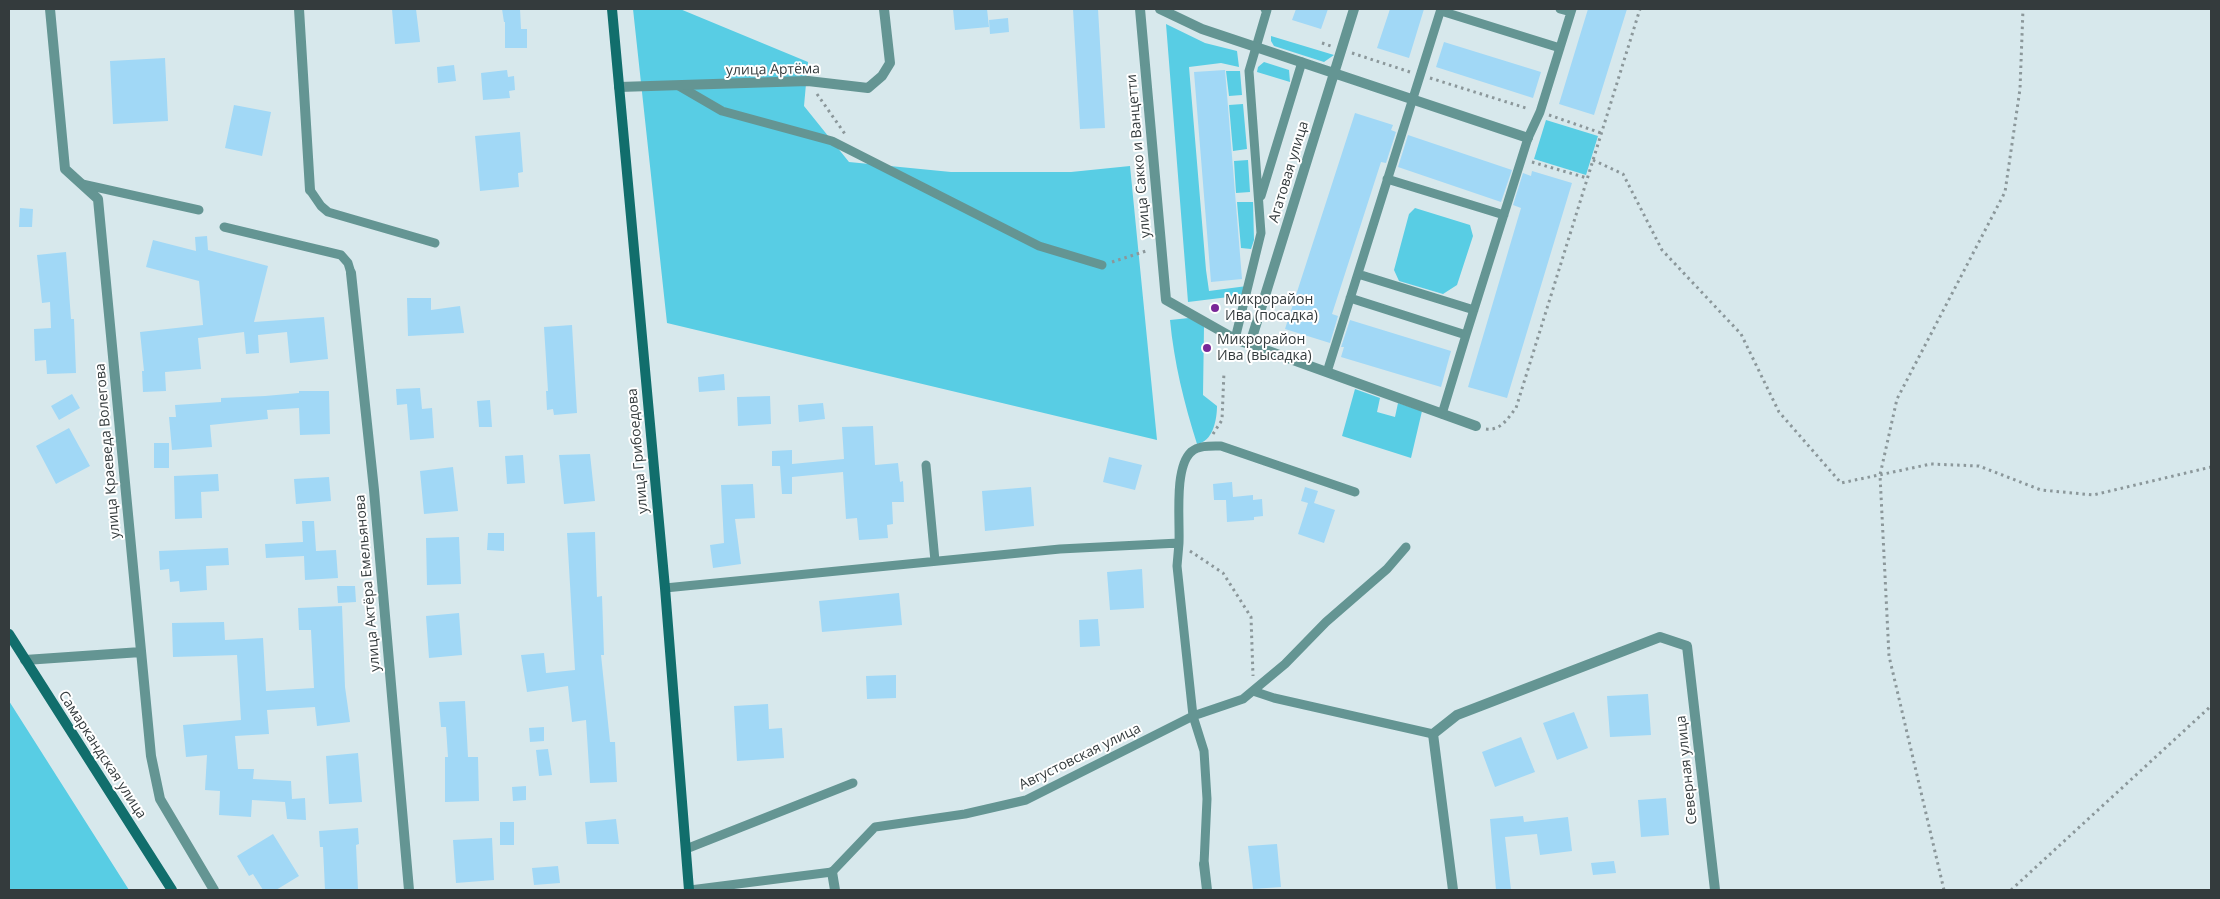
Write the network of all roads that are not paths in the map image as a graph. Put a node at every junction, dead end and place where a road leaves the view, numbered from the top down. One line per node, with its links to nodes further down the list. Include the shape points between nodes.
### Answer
1 (50, 9): 21 (street, улица Краеведа Волегова, via 65,170)
2 (299, 9): 22 (street)
3 (612, 9): 17 (street, улица Грибоедова)
4 (884, 9): 16 (street, улица Артёма, via 890,63 882,76 868,88 808,81)
5 (1140, 9): 34 (street, улица Сакко и Ванцетти, via 1166,300)
6 (1160, 9): 12 (street, via 1202,29)
7 (1266, 9): 12 (lane)
8 (1354, 9): 15 (street, Агатовая улица)
9 (1560, 9): 11 (lane)
10 (1441, 10): 13 (lane); 18 (lane)
11 (1571, 10): 13 (lane)
12 (1255, 48): 14 (street); 23 (lane, via 1249,71)
13 (1560, 48): 19 (lane, via 1540,112)
14 (1302, 62): 15 (street); 23 (lane)
15 (1334, 72): 18 (street); 35 (street, Агатовая улица)
16 (679, 86): 17 (street, улица Артёма); 28 (lane, via 722,111 832,141 1039,246)
17 (619, 87): 44 (street, улица Грибоедова)
18 (1412, 99): 19 (street); 20 (lane)
19 (1528, 138): 25 (lane)
20 (1387, 179): 25 (lane); 30 (lane)
21 (82, 184): 24 (lane); 46 (street, улица Краеведа Волегова, via 98,198)
22 (310, 190): 27 (lane, via 328,212)
23 (1259, 201): 34 (lane, via 1261,233)
24 (199, 210)
25 (1504, 215): 32 (lane)
26 (224, 227): 29 (lane, via 341,255)
27 (435, 243)
28 (1102, 265)
29 (351, 273): 57 (street, улица Актёра Емельянова, via 374,490)
30 (1358, 274): 31 (lane); 32 (lane)
31 (1350, 298): 33 (lane); 36 (lane)
32 (1474, 310): 33 (lane)
33 (1466, 335): 37 (lane)
34 (1235, 339): 35 (street)
35 (1250, 344): 36 (street)
36 (1327, 372): 37 (street)
37 (1442, 414): 38 (street)
38 (1476, 426)
39 (926, 465): 43 (lane)
40 (1355, 492): 41 (lane, via 1221,446 1205,446 1192,451 1180,474)
41 (1179, 543): 43 (lane, via 1060,549); 49 (lane, via 1177,566)
42 (1406, 547): 48 (lane, Августовская улица, via 1387,569)
43 (936, 562): 44 (lane)
44 (665, 588): 52 (street, улица Грибоедова)
45 (9, 634): 47 (street, Самаркандская улица)
46 (141, 652): 47 (street); 56 (street, улица Краеведа Волегова, via 150,756 160,799)
47 (25, 660): 55 (street, Самаркандская улица)
48 (1253, 691): 49 (lane, Августовская улица, via 1243,699); 50 (lane)
49 (1193, 716): 53 (lane, via 1205,760); 54 (lane, Августовская улица, via 1026,800 965,814 875,826)
50 (1433, 734): 61 (street); 62 (street, Северная улица, via 1457,715 1660,637 1687,646)
51 (853, 783): 52 (lane)
52 (686, 849): 58 (street, улица Грибоедова)
53 (1204, 864): 60 (street)
54 (832, 872): 58 (lane); 59 (street)
55 (172, 890)
56 (214, 890)
57 (409, 890)
58 (689, 890)
59 (835, 890)
60 (1207, 890)
61 (1453, 890)
62 (1715, 890)

